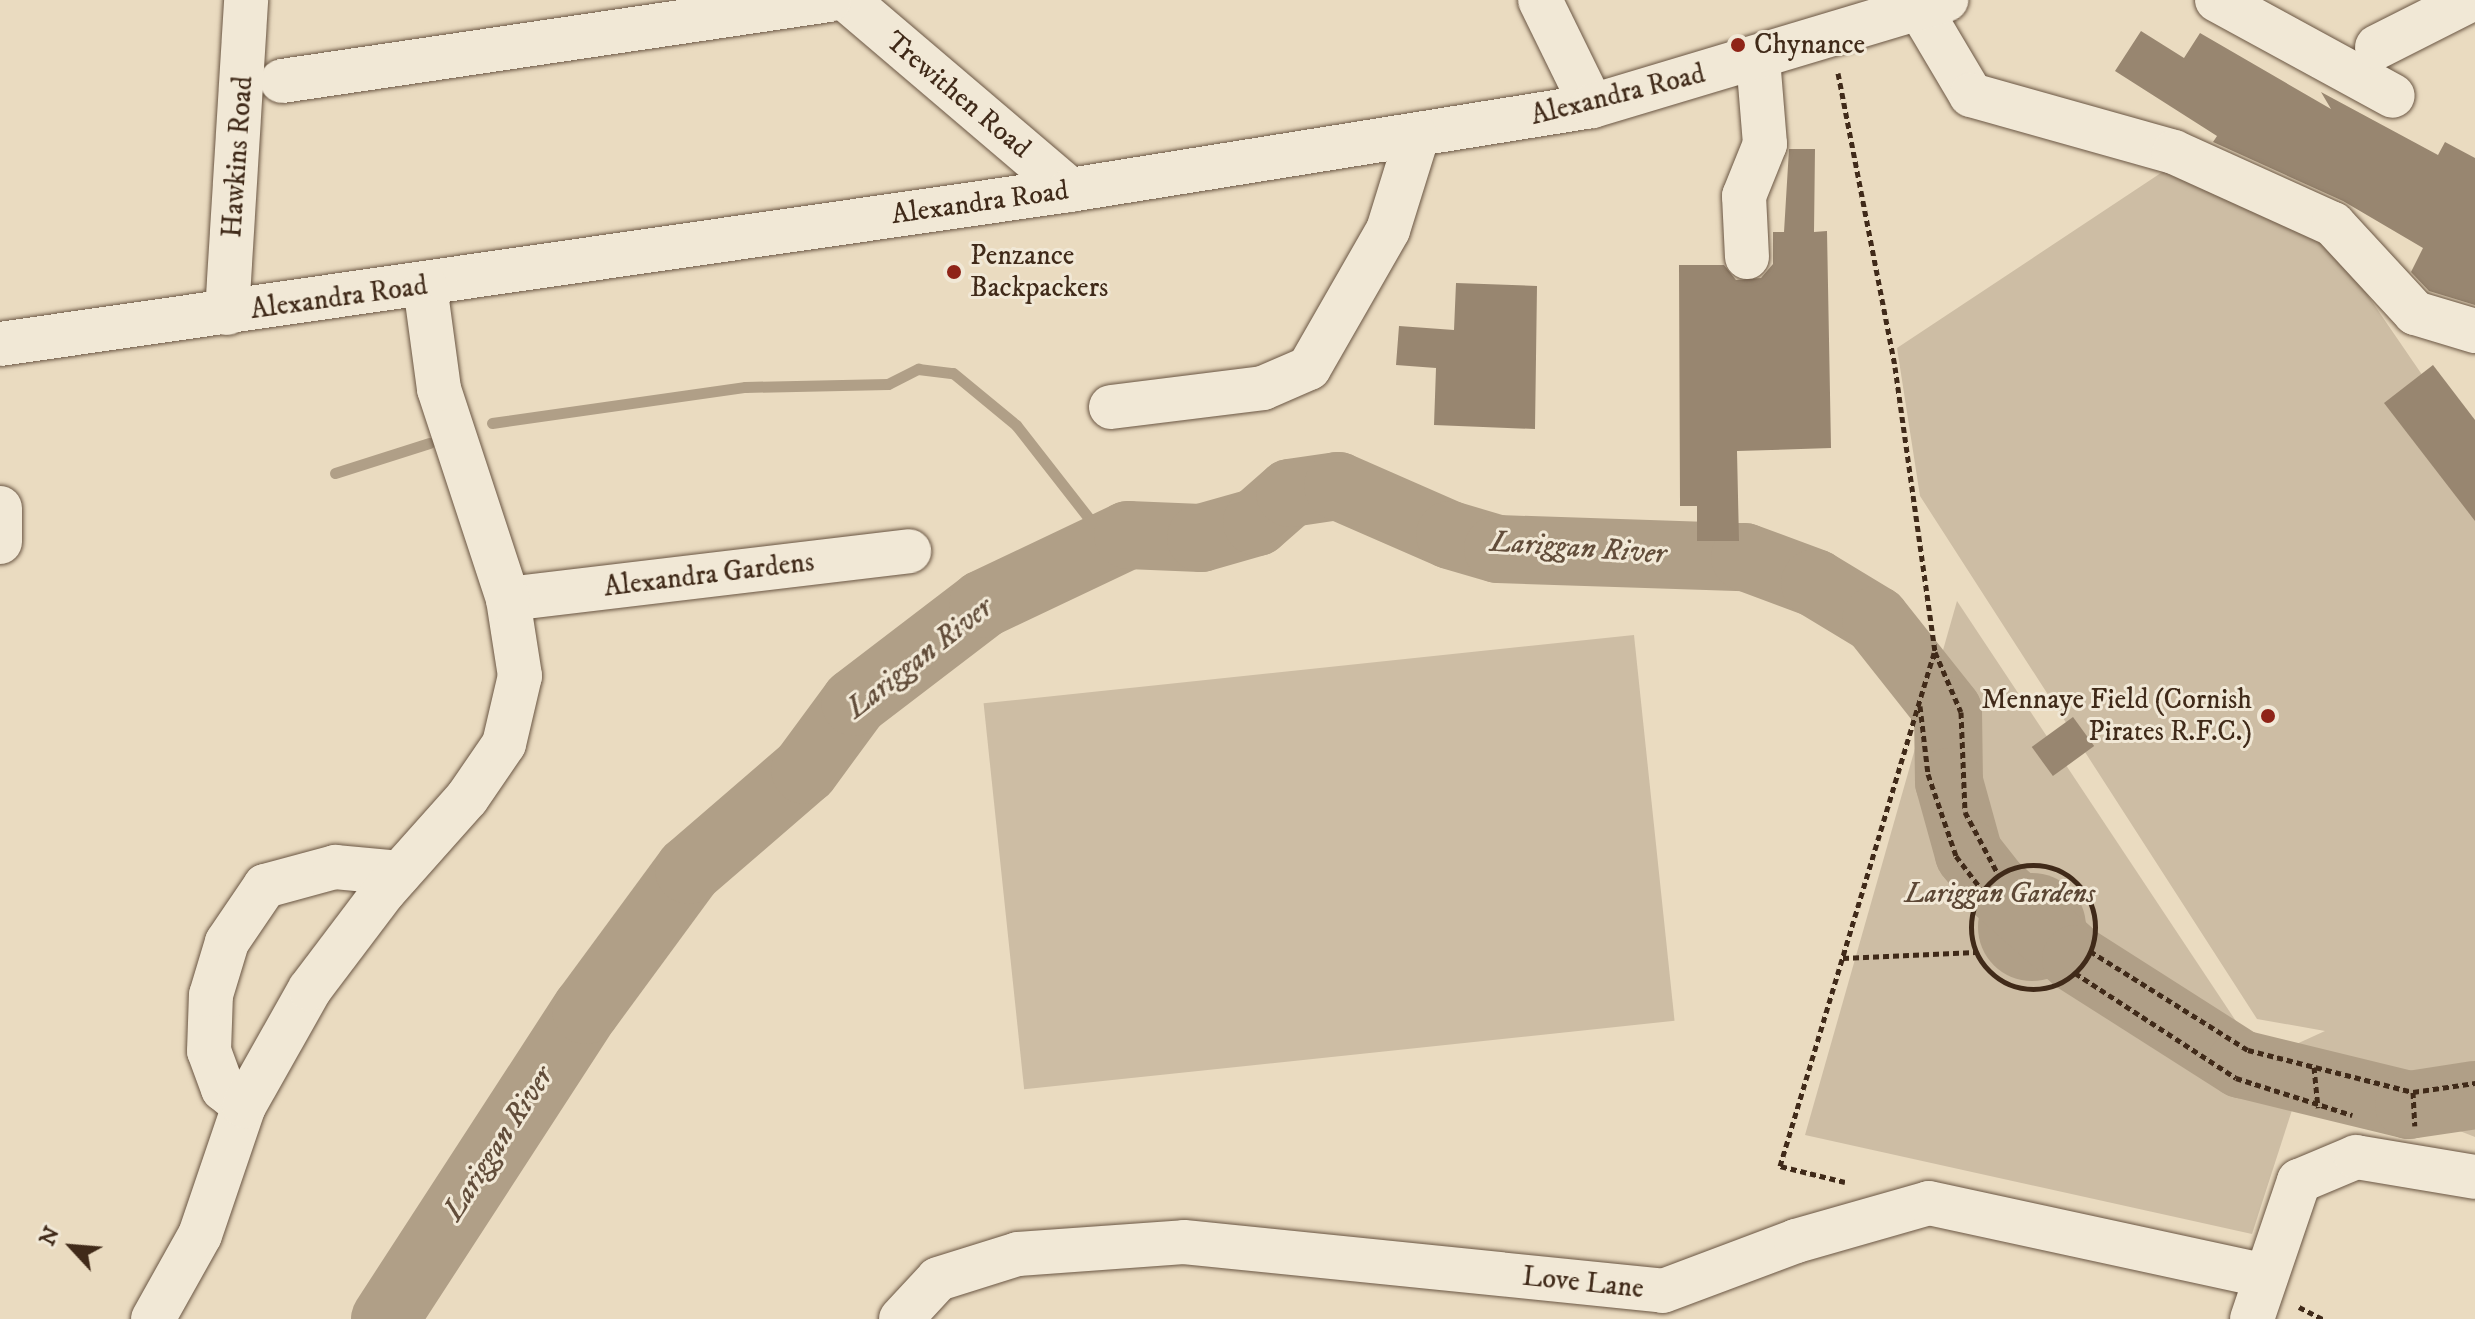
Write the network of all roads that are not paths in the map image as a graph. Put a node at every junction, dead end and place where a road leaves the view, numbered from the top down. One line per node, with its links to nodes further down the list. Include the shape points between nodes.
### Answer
1 (246, 0): 17 (street, Hawkins Road)
2 (829, 0): 10 (street)
3 (847, 0): 14 (street, Trewithen Road)
4 (1540, 0): 12 (street)
5 (2217, 0): 11 (street)
6 (2470, 0): 8 (street)
7 (1933, 4): 9 (street, Alexandra Road); 18 (street, via 1971,95 2174,152 2333,224 2415,313)
8 (2377, 47)
9 (1758, 59): 12 (street, Alexandra Road); 15 (street, via 1765,144 1744,196)
10 (282, 81)
11 (2393, 96)
12 (1592, 106): 13 (street, Alexandra Road)
13 (1417, 137): 14 (street, Alexandra Road); 20 (street, via 1388,230 1309,368 1291,381 1263,388)
14 (1070, 190): 16 (street, Alexandra Road)
15 (1747, 257)
16 (425, 286): 17 (street, Alexandra Road); 24 (street, via 439,389)
17 (227, 313): 19 (street, Alexandra Road)
18 (2475, 331)
19 (0, 344)
20 (1111, 407)
21 (0, 508): 22 (street)
22 (0, 542)
23 (909, 551): 24 (street, Alexandra Gardens)
24 (508, 599): 25 (street, via 520,676 504,744 467,798)
25 (400, 873): 26 (street, via 310,989); 26 (street, via 335,867 265,886 227,942 211,995 209,1051 223,1089)
26 (244, 1106): 29 (street, via 200,1235)
27 (2475, 1177): 28 (street, via 2356,1157 2299,1181)
28 (2266, 1276): 30 (street, Love Lane, via 1929,1203 1796,1241 1663,1291 1184,1242 1018,1254 938,1279); 31 (street)
29 (153, 1319)
30 (901, 1319)
31 (2252, 1319)

